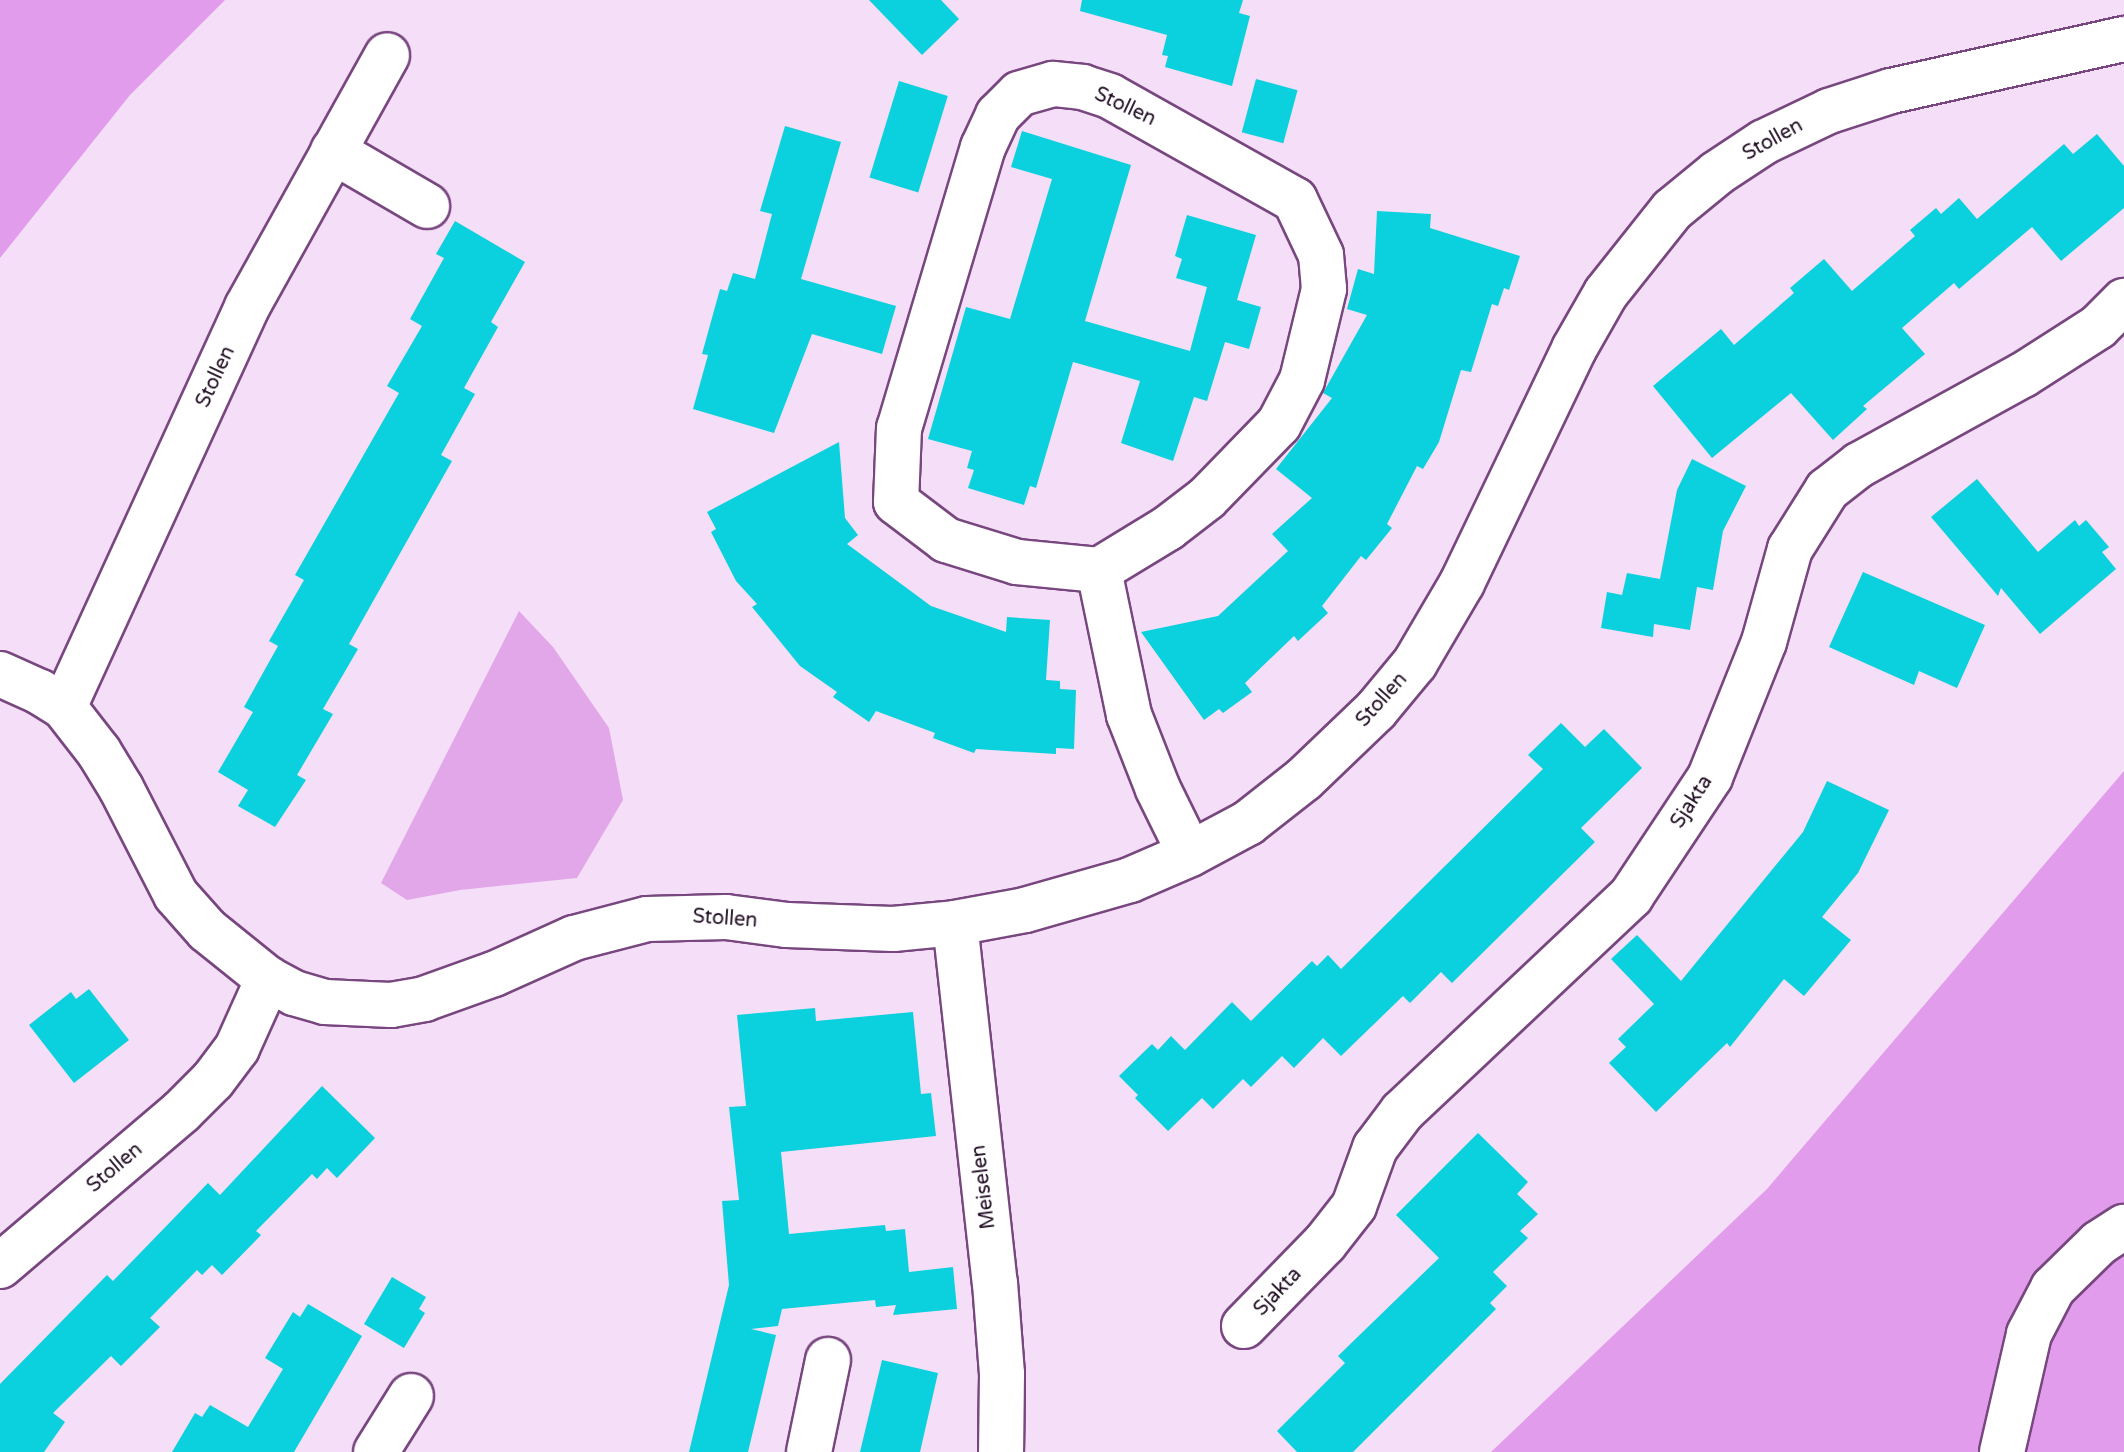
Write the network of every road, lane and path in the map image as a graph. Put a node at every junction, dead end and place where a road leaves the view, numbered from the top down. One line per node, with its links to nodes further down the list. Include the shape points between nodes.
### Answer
1 (2124, 39): 9 (street, Stollen, via 1891,91 1829,111 1764,142 1672,210 1632,256 1590,321 1462,583 1415,663 1376,710 1304,779 1248,823)
2 (387, 55): 3 (street, Stollen)
3 (333, 151): 4 (street); 8 (street, Stollen, via 247,307)
4 (427, 206)
5 (2124, 301): 14 (street, Sjakta, via 2098,327 1859,465 1827,490 1790,549 1764,642 1710,777 1631,896 1402,1112 1375,1148 1354,1206)
6 (1099, 570): 6 (street, Stollen, via 1017,562 946,540 896,502 899,428 983,147 998,115 1019,94 1053,84 1110,96 1295,200 1321,255 1319,314 1302,380 1279,424 1207,498); 9 (street, via 1129,715)
7 (0, 674): 8 (street, Stollen)
8 (64, 707): 11 (street, Stollen, via 121,788 176,895 226,948)
9 (1190, 854): 10 (street, Stollen, via 1100,889)
10 (955, 923): 11 (street, Stollen, via 893,929 726,917 647,919 574,938 448,992 391,1005 325,1002); 19 (street, Meiselen, via 996,1298)
11 (268, 979): 13 (street, Stollen, via 237,1048 213,1080)
12 (2124, 1227): 20 (street, via 2099,1243 2053,1288 2029,1334)
13 (0, 1266)
14 (1244, 1326)
15 (828, 1360): 18 (street)
16 (411, 1396): 17 (street)
17 (376, 1452)
18 (809, 1452)
19 (1001, 1452)
20 (2002, 1452)

